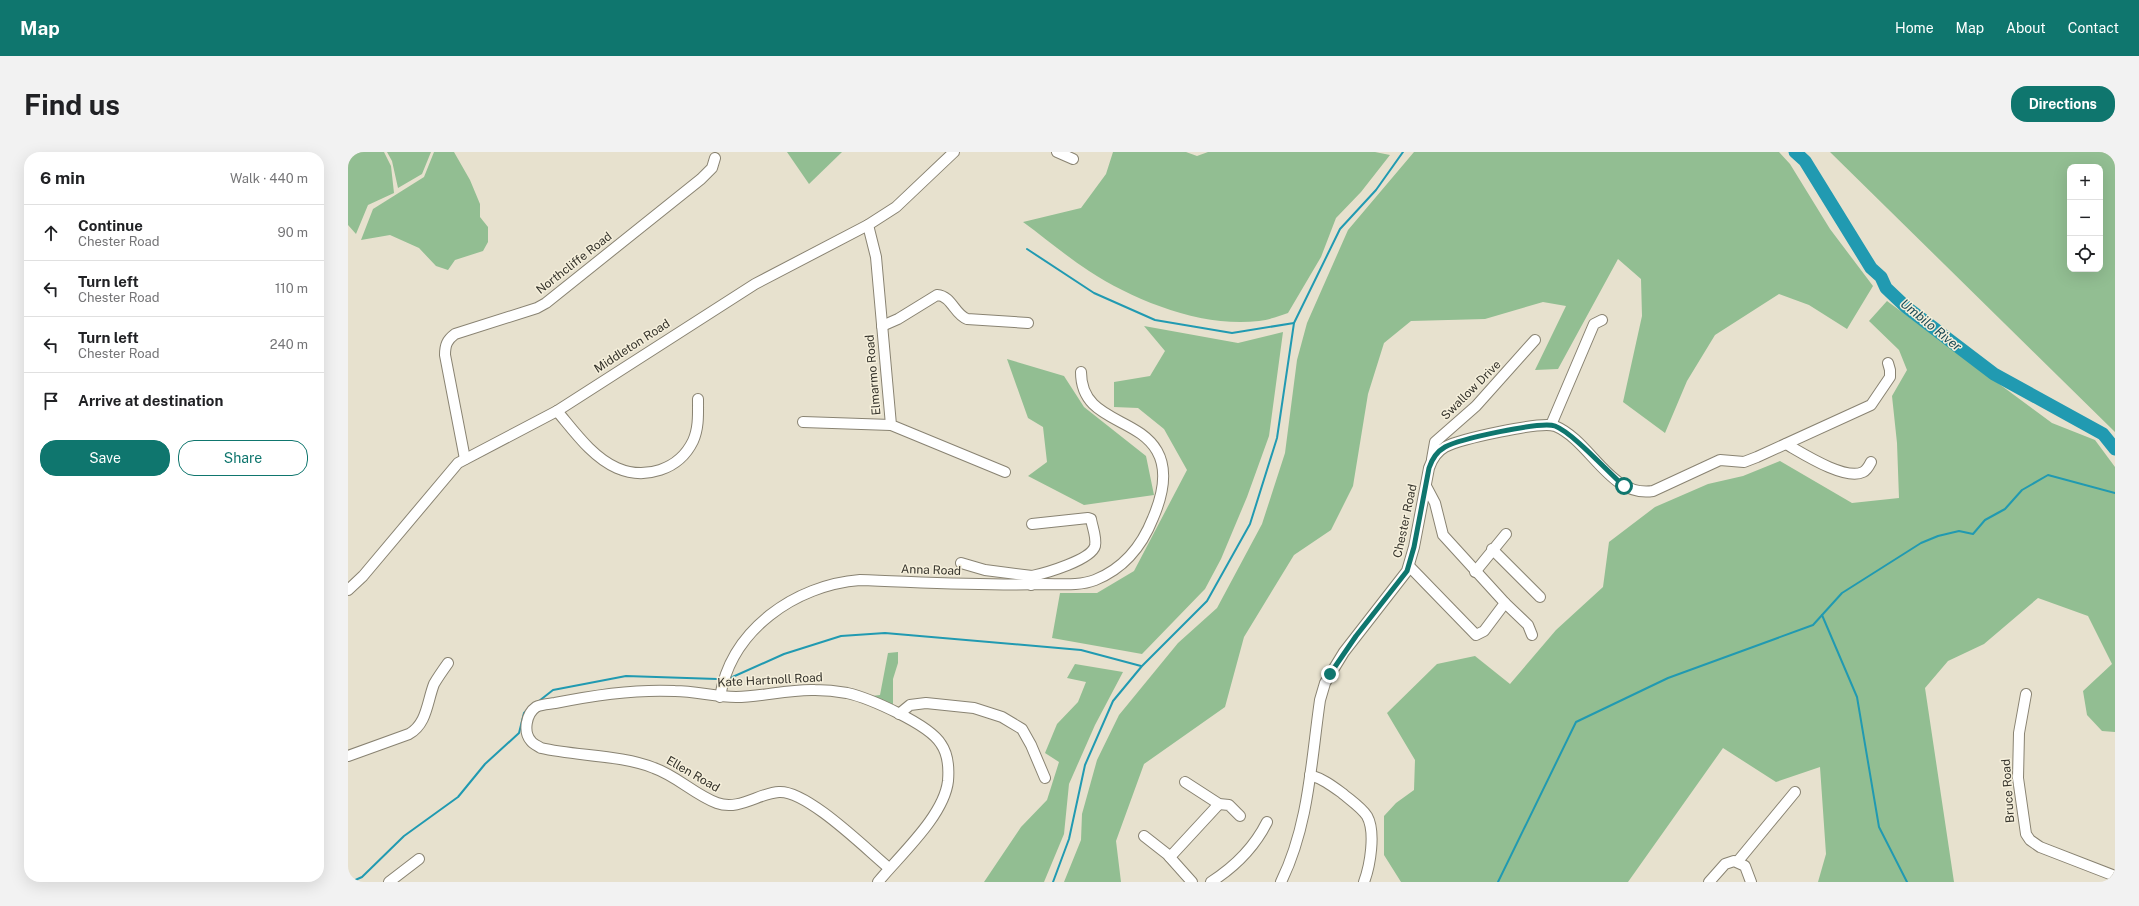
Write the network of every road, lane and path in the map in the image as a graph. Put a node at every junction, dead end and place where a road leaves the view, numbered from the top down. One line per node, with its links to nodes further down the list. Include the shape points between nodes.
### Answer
1 (954, 152): 5 (street, Middleton Road, via 896,206)
2 (1057, 152): 4 (street)
3 (715, 158): 18 (street, Northcliffe Road, via 712,168 701,179 546,303 455,334 449,339 445,355)
4 (1073, 159)
5 (868, 225): 8 (street, Elmarmo Road, via 874,239); 13 (street, Middleton Road, via 755,284)
6 (1602, 320): 16 (street, via 1597,320 1594,324)
7 (1028, 323): 8 (street, via 967,319 959,315 947,298 937,295)
8 (882, 326): 15 (street, Elmarmo Road)
9 (1535, 340): 19 (street, Swallow Drive, via 1480,401 1435,442)
10 (1888, 363): 17 (street, via 1890,377 1874,403)
11 (1081, 372): 29 (street, Anna Road, via 1082,387 1097,407 1142,434 1156,449 1163,477 1159,505 1142,542 1118,567 1088,582)
12 (698, 399): 13 (street, via 698,425 683,456 665,469 651,474 616,468 591,450)
13 (557, 411): 18 (street, Middleton Road)
14 (802, 422): 15 (street)
15 (891, 425): 21 (street, Elmarmo Road)
16 (1551, 425): 17 (street, via 1566,433 1624,486 1635,491 1653,491 1720,460 1744,462); 19 (street, via 1536,425 1459,442 1441,450)
17 (1786, 444): 20 (street, via 1835,470 1861,473)
18 (464, 459): 30 (street, Middleton Road, via 452,468 363,576)
19 (1432, 459): 22 (street, Chester Road)
20 (1871, 462)
21 (1005, 472)
22 (1426, 486): 27 (street, Chester Road); 28 (street, via 1435,503 1443,536)
23 (1032, 524): 29 (street, via 1088,518 1091,519 1095,543 1093,551 1085,558)
24 (1506, 534): 25 (street)
25 (1492, 549): 28 (street); 31 (street)
26 (961, 563): 29 (street)
27 (1409, 566): 32 (street, via 1476,635 1484,631); 40 (street, Chester Road, via 1401,580 1344,652 1325,683 1320,700)
28 (1475, 572): 32 (street)
29 (1032, 580): 36 (street, Anna Road, via 860,580 838,582 817,588 784,606 755,627 731,660 722,681)
30 (348, 590)
31 (1540, 596)
32 (1505, 603): 33 (street, via 1528,625)
33 (1532, 635)
34 (448, 663): 39 (street, via 435,684 418,729)
35 (2026, 694): 52 (street, Bruce Road, via 2019,733 2018,778 2026,834 2040,847)
36 (720, 697): 37 (street, Kate Hartnoll Road, via 742,697 795,690 832,691 857,696); 38 (street, Kate Hartnoll Road, via 677,691 632,692 537,707 526,724)
37 (899, 714): 41 (street, via 910,705 926,703 974,708 1002,717 1018,725 1024,733); 51 (street, Kate Hartnoll Road, via 926,729 939,741 946,755 948,781 938,808)
38 (531, 742): 51 (street, Ellen Road, via 545,749 643,764 665,773 718,804 734,804 778,792 794,794 814,805)
39 (348, 756)
40 (1310, 775): 57 (street, Chester Road, via 1306,810); 58 (street, via 1326,781 1367,816 1370,854)
41 (1045, 778)
42 (1185, 782): 44 (street)
43 (1795, 792): 50 (street)
44 (1220, 804): 45 (street, via 1229,805); 48 (street)
45 (1240, 816)
46 (1267, 822): 56 (street, via 1248,852 1227,872)
47 (1144, 836): 48 (street)
48 (1170, 857): 55 (street)
49 (419, 859): 53 (street)
50 (1738, 861): 59 (street, via 1725,864); 60 (street, via 1747,868)
51 (889, 868): 54 (street, Kate Hartnoll Road)
52 (2115, 876)
53 (389, 882)
54 (878, 882)
55 (1192, 882)
56 (1211, 882)
57 (1281, 882)
58 (1364, 882)
59 (1709, 882)
60 (1751, 882)

